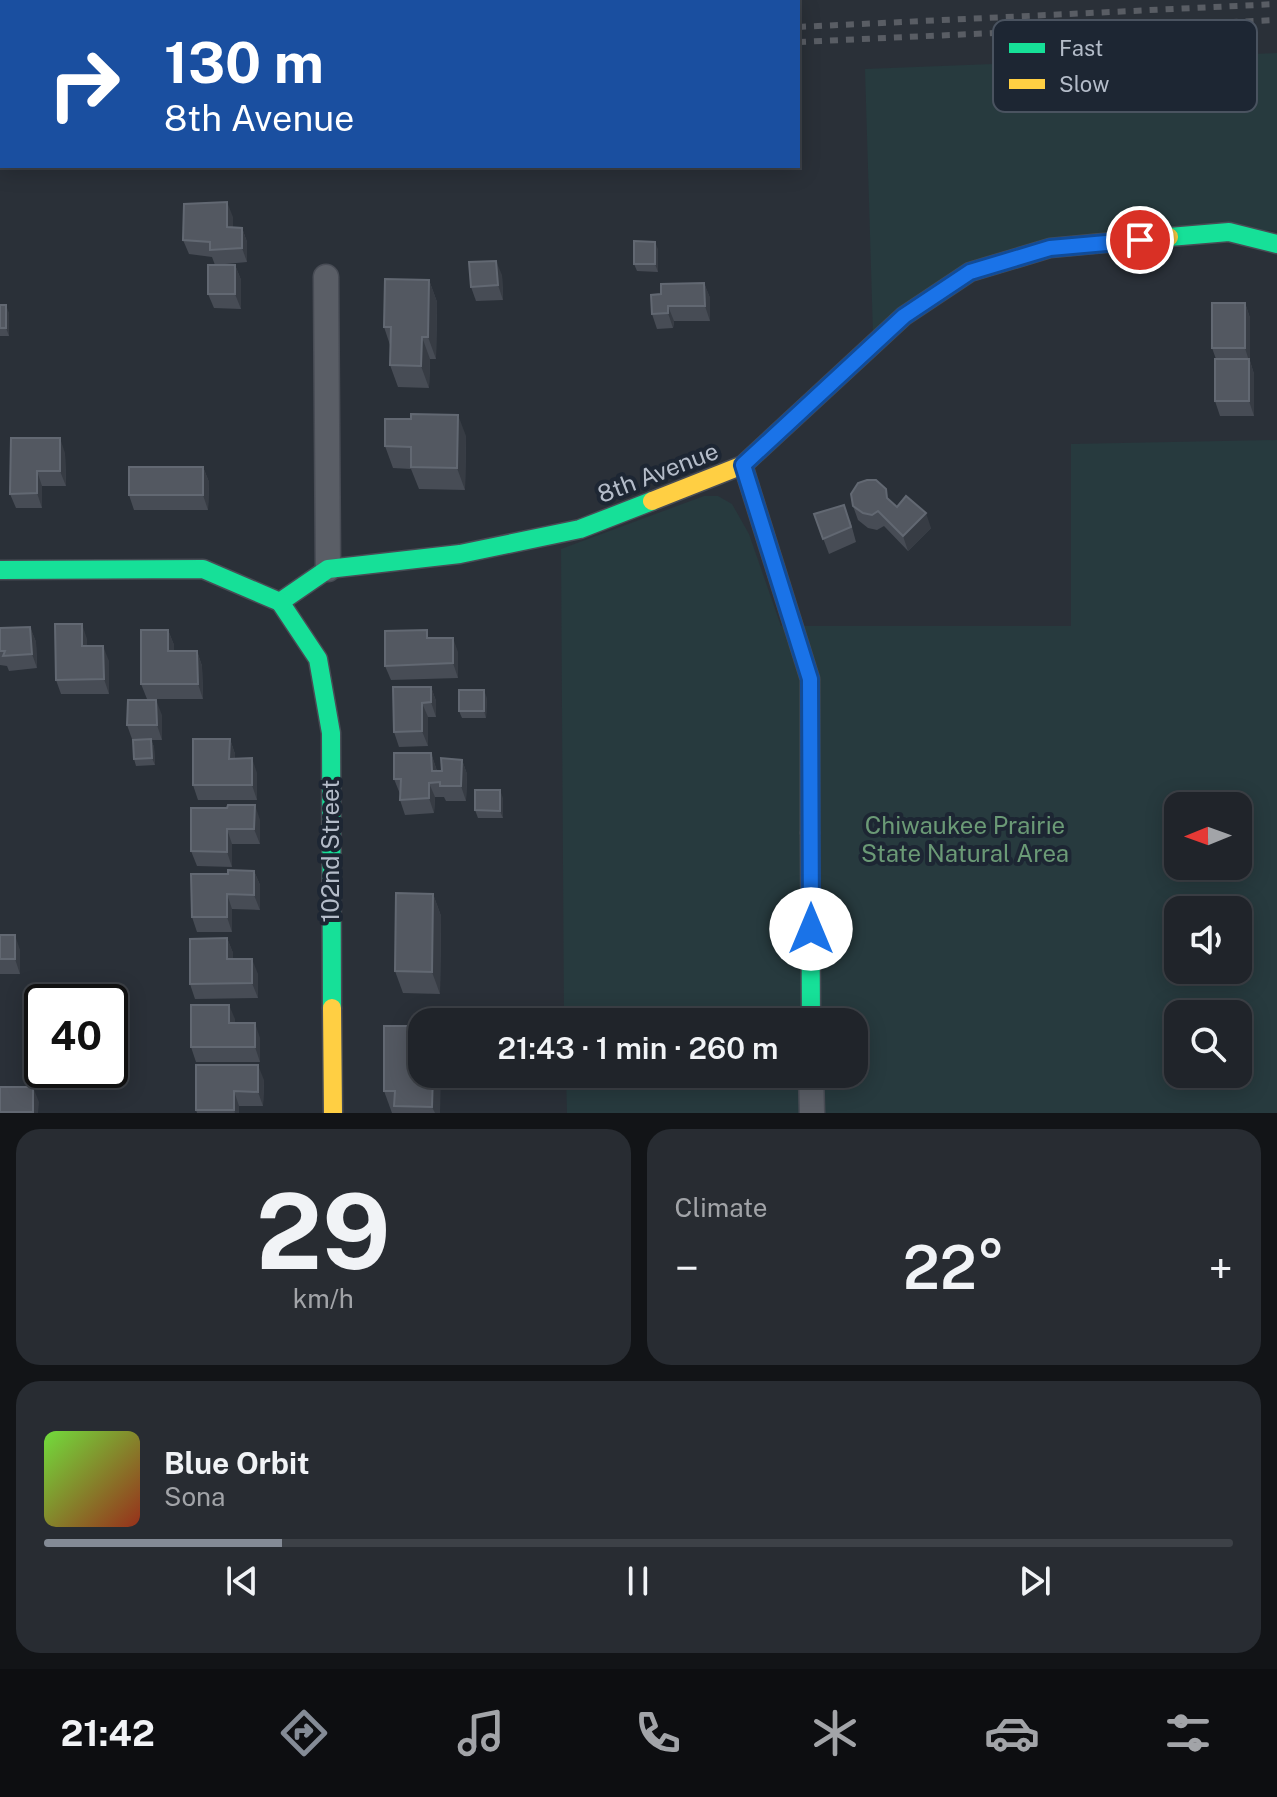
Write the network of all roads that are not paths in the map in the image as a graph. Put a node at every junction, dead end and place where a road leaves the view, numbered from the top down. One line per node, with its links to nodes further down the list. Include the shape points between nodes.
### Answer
1 (1277, 244): 3 (street, 8th Avenue, via 1229,232 1050,248 970,272 904,316)
2 (326, 277): 4 (street)
3 (743, 465): 4 (street, 8th Avenue, via 580,529 460,554); 7 (street, via 810,679)
4 (328, 569): 6 (street, 8th Avenue)
5 (0, 570): 6 (street, via 203,569)
6 (280, 602): 9 (street, 102nd Street, via 318,659 331,733)
7 (811, 1008)
8 (811, 1088): 10 (street)
9 (333, 1113)
10 (812, 1113)

